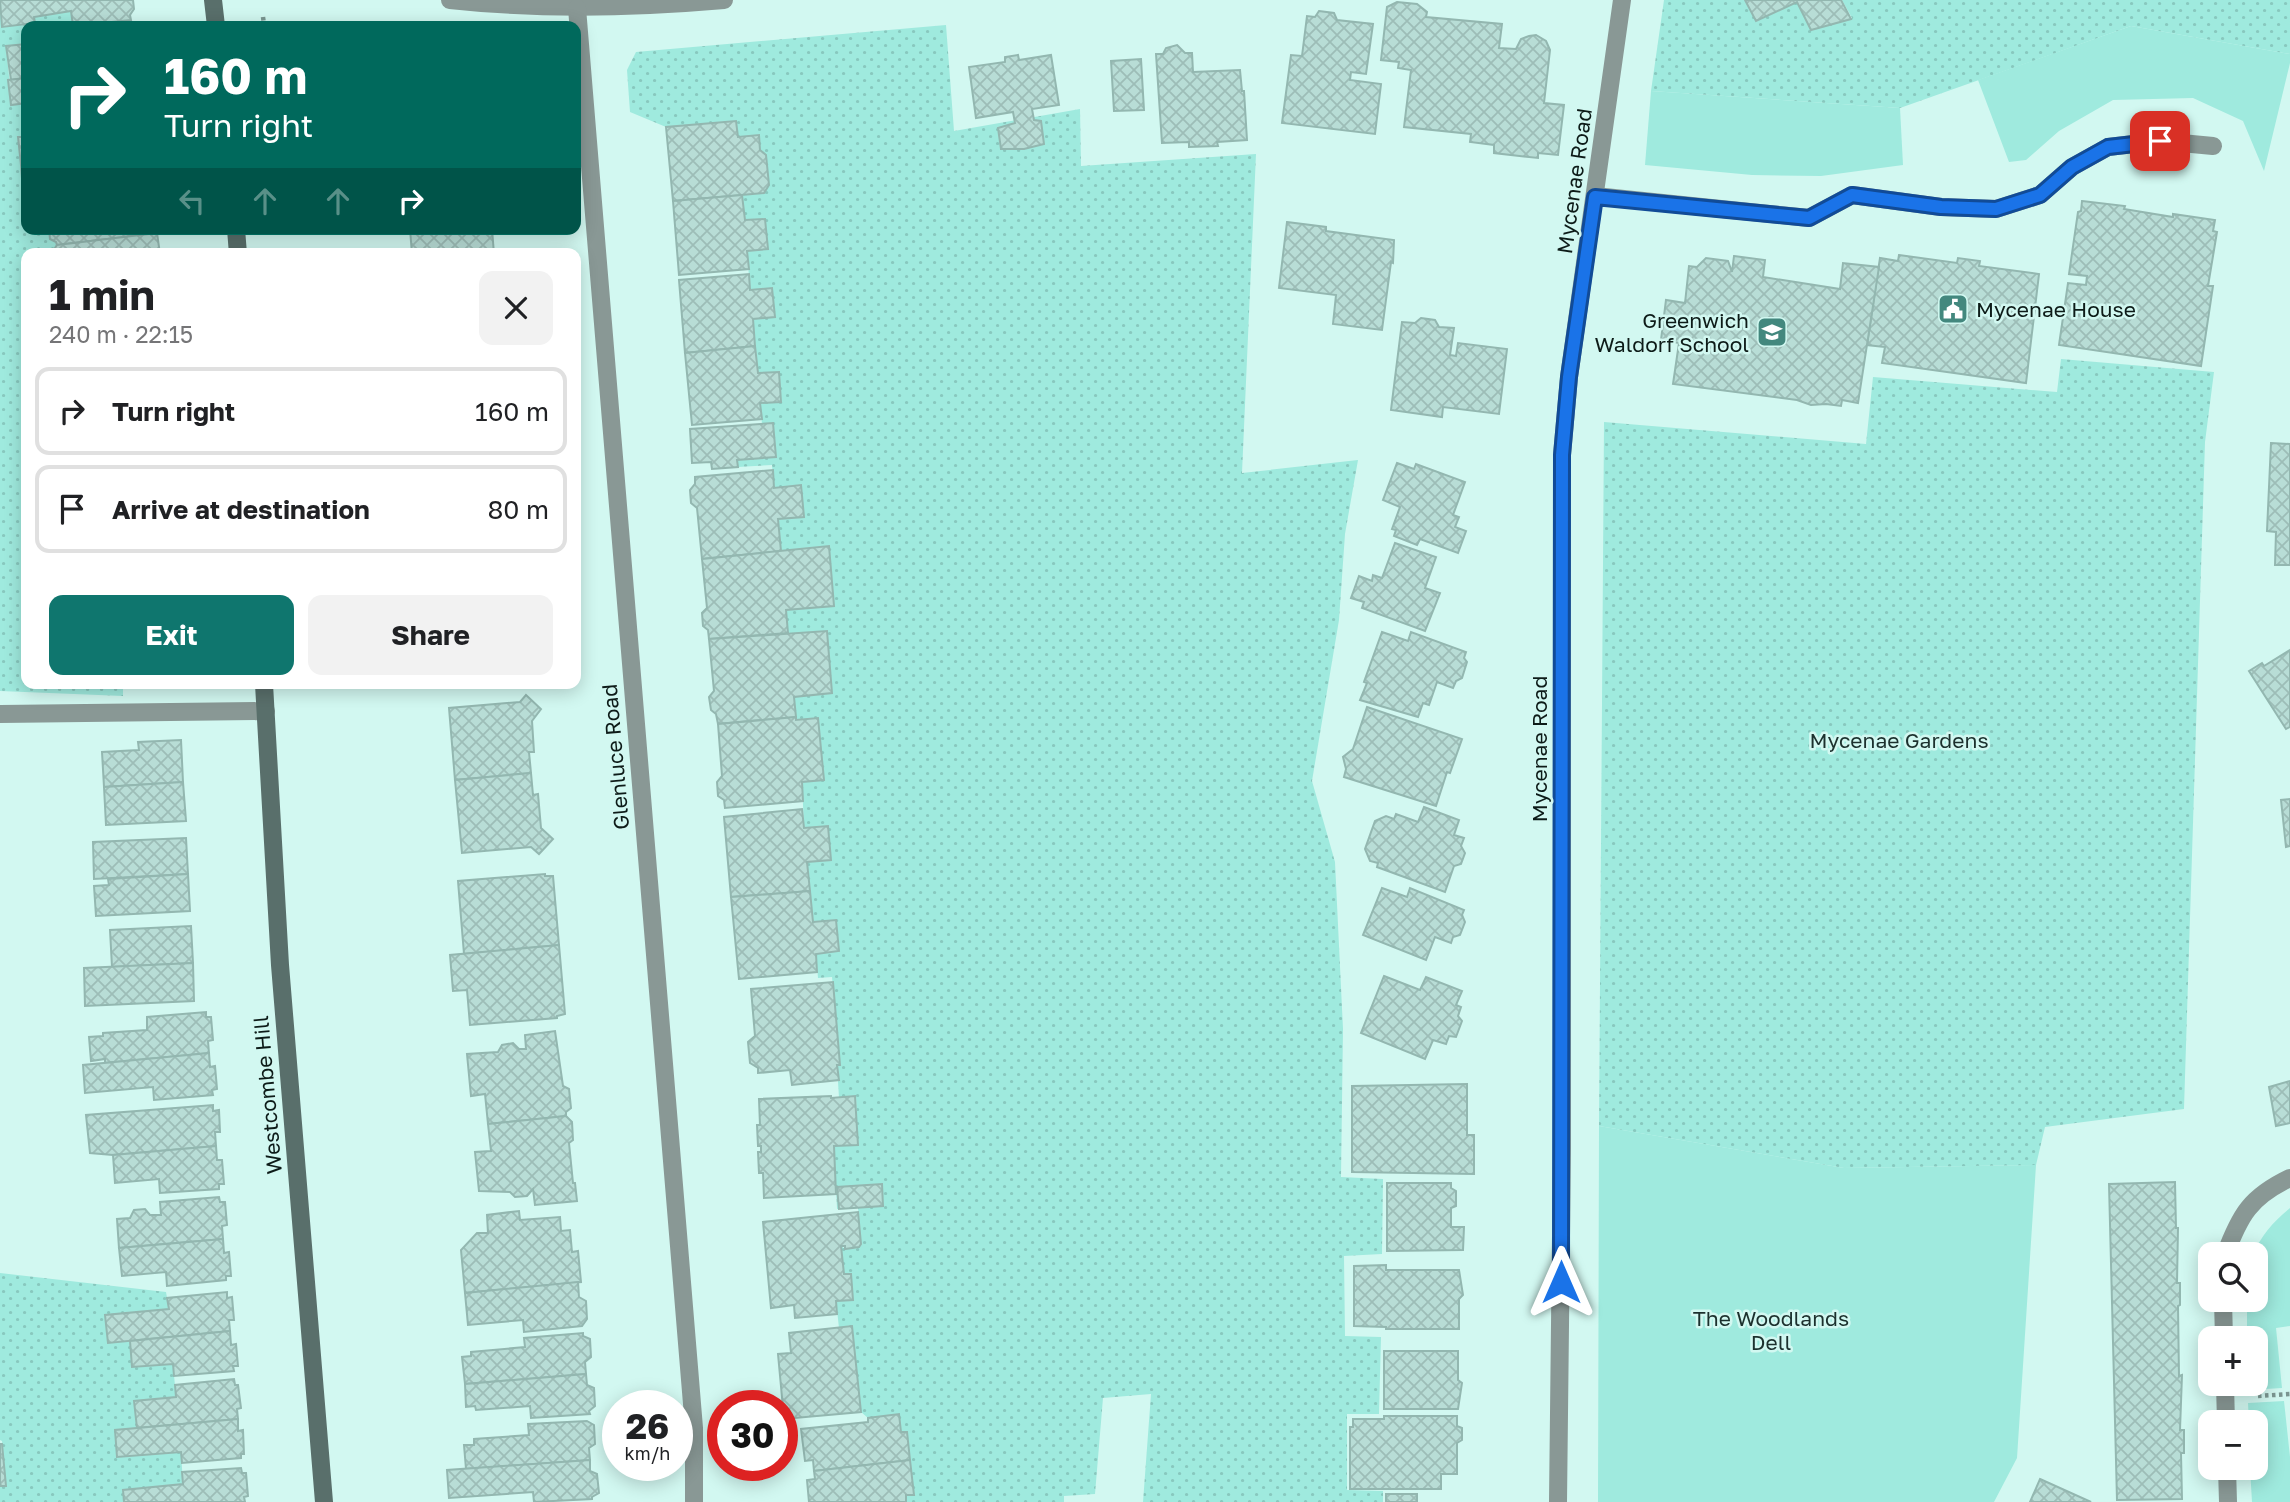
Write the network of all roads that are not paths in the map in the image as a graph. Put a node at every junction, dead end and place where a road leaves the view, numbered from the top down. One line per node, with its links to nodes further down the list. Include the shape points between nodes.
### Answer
1 (213, 0): 6 (street)
2 (450, 0): 5 (street)
3 (724, 0): 5 (street)
4 (1622, 0): 10 (street, Mycenae Road)
5 (577, 8): 7 (street, Glenluce Road)
6 (215, 21)
7 (578, 21)
8 (581, 56): 18 (street, Glenluce Road, via 693,1414)
9 (2213, 146): 10 (street, via 2160,141 2108,147 2072,167 2040,195 1996,209 1852,195 1809,218)
10 (1595, 197): 19 (street, Mycenae Road, via 1562,455)
11 (264, 689): 12 (street, Westcombe Hill)
12 (266, 711): 13 (street); 17 (street, Westcombe Hill, via 280,965)
13 (0, 714)
14 (2290, 1178): 15 (street, via 2249,1205)
15 (2230, 1242)
16 (2227, 1480): 20 (street)
17 (324, 1502)
18 (694, 1502)
19 (1558, 1502)
20 (2228, 1502)

